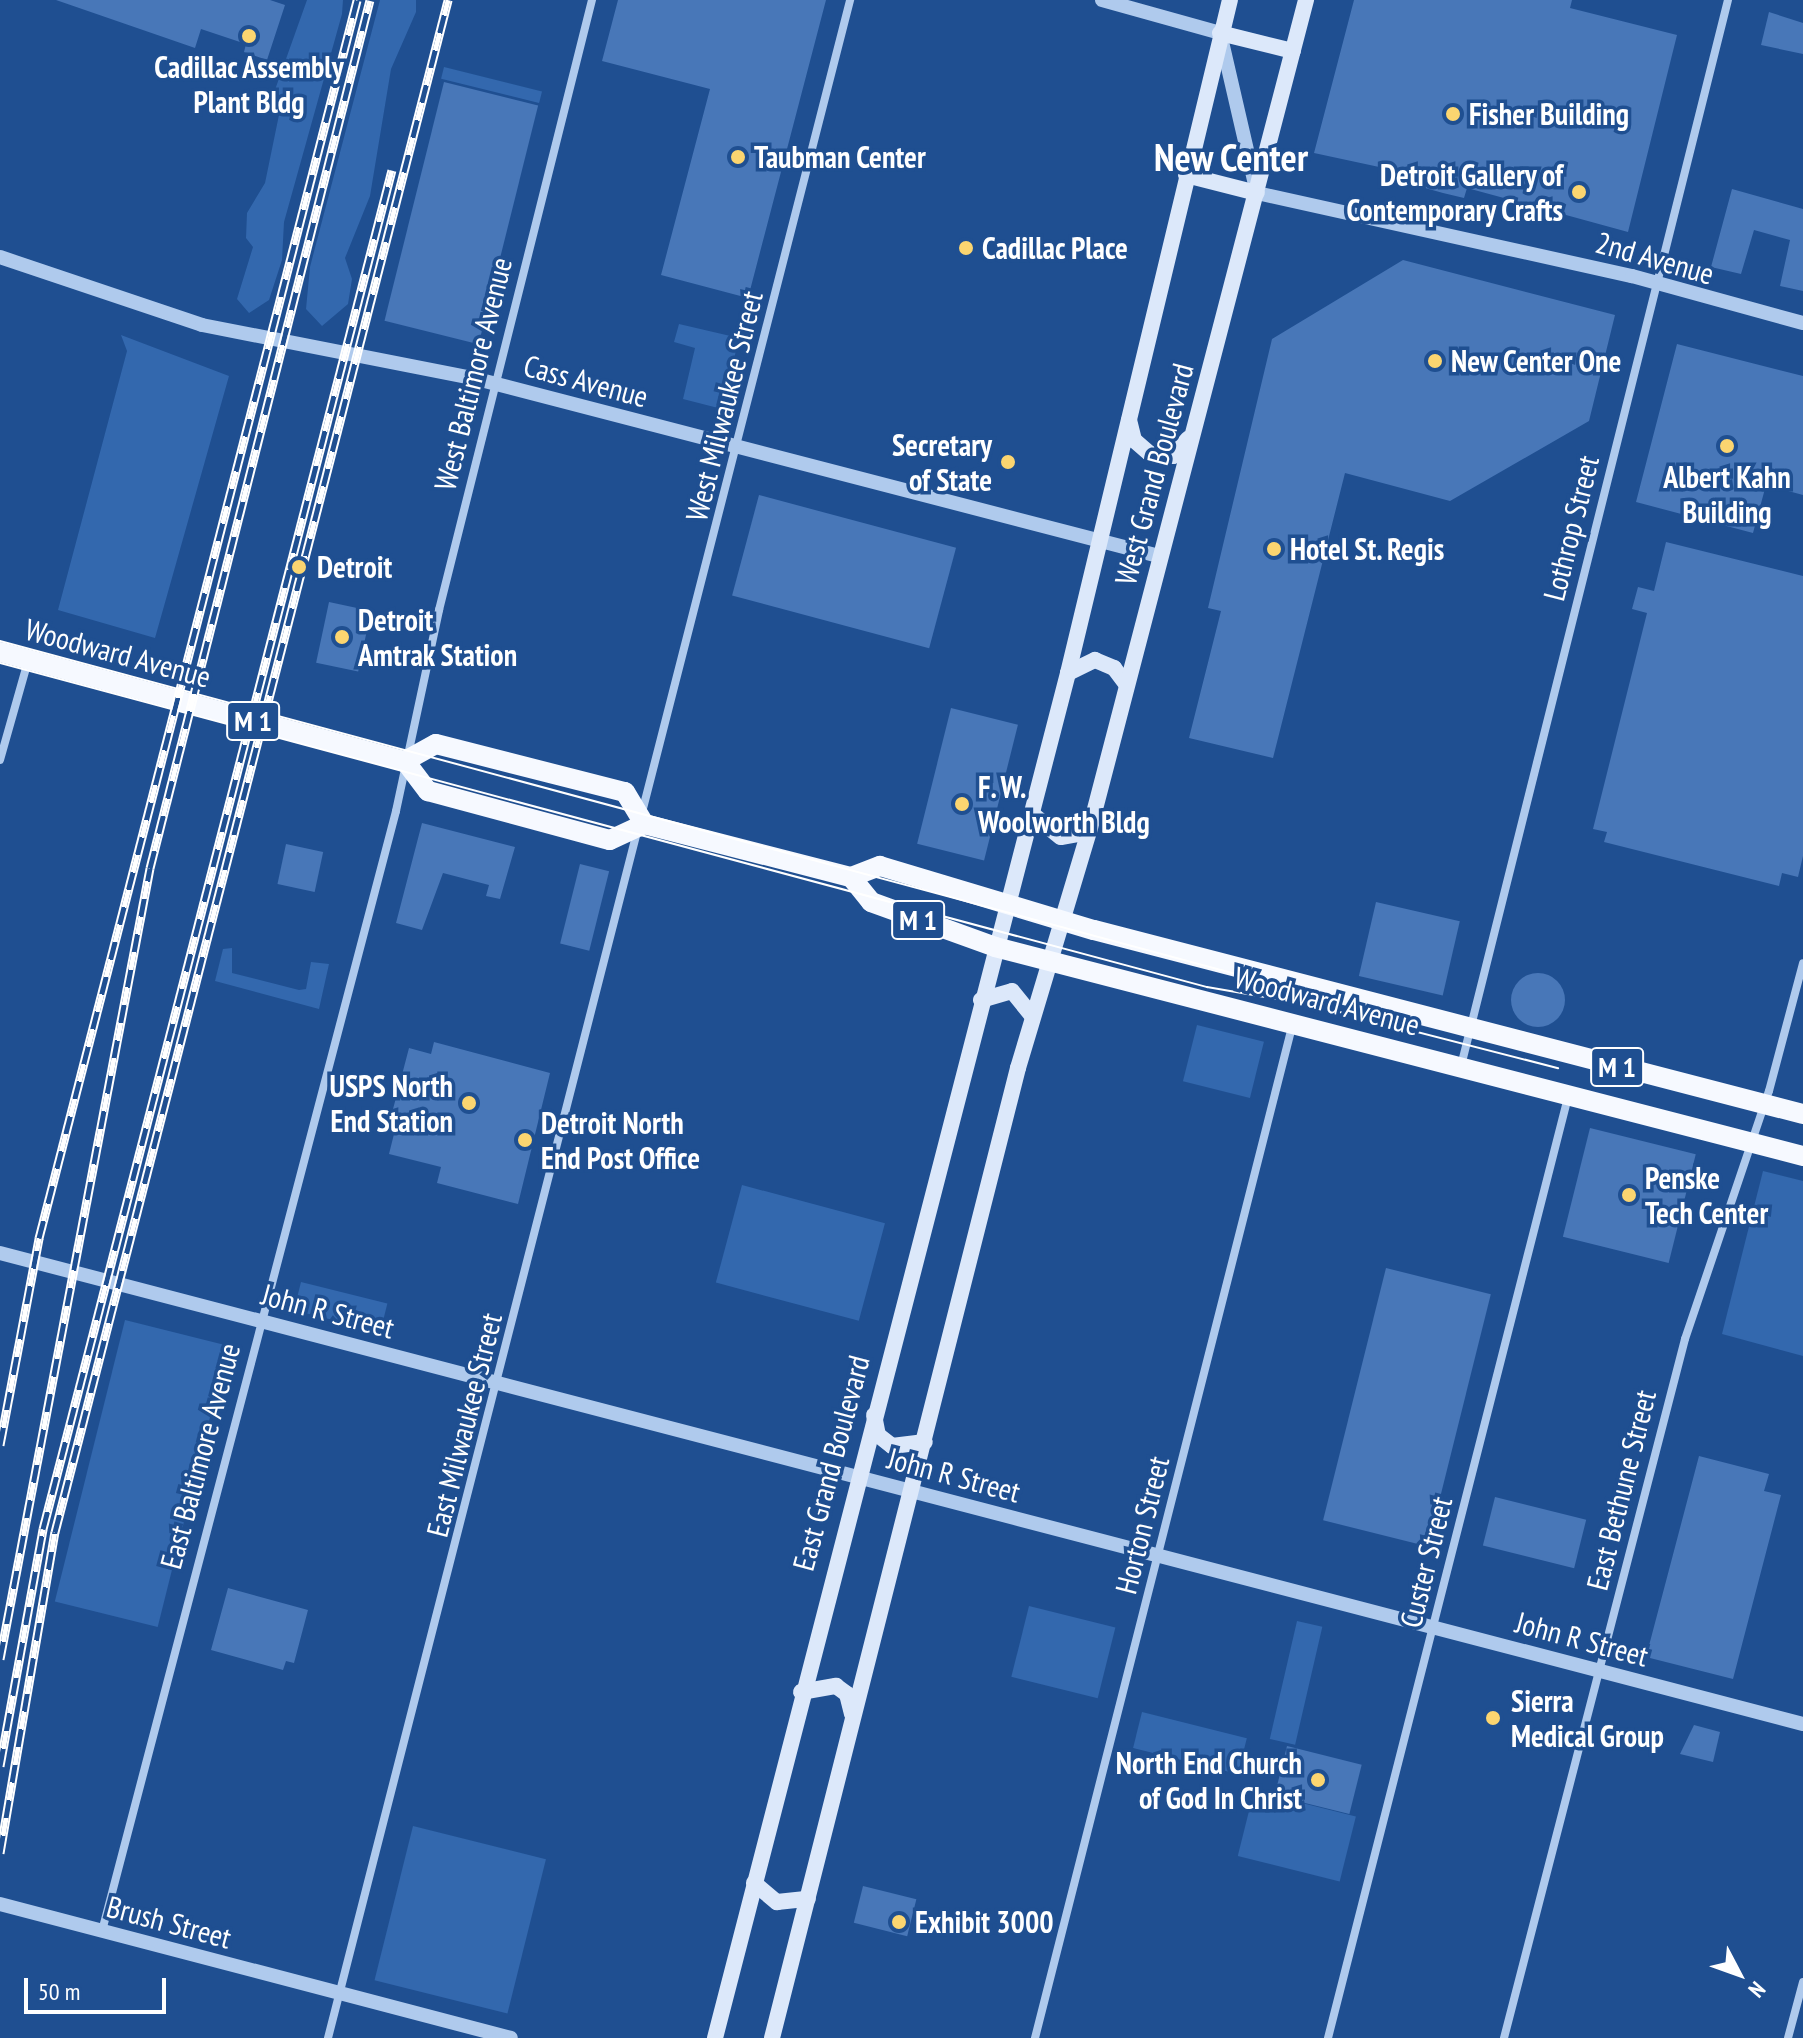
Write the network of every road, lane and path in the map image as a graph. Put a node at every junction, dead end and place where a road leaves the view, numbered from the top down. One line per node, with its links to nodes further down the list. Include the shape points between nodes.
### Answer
1 (592, 0): 14 (street, West Baltimore Avenue)
2 (850, 0): 17 (street, West Milwaukee Street)
3 (1102, 0): 7 (street)
4 (1230, 0): 7 (main road, West Grand Boulevard)
5 (1306, 0): 8 (main road, West Grand Boulevard)
6 (1728, 0): 12 (street, Lothrop Street)
7 (1220, 33): 8 (main road); 9 (main road, West Grand Boulevard); 10 (street)
8 (1293, 51): 10 (main road, West Grand Boulevard)
9 (1186, 175): 10 (main road); 15 (main road, West Grand Boulevard)
10 (1257, 193): 12 (street, 2nd Avenue); 16 (main road, West Grand Boulevard)
11 (0, 257): 14 (street, Cass Avenue, via 202,325)
12 (1658, 285): 13 (street, 2nd Avenue); 38 (street, Lothrop Street)
13 (1803, 323)
14 (496, 384): 17 (street, Cass Avenue); 25 (street, West Baltimore Avenue)
15 (1128, 418): 16 (main road, via 1141,449 1161,457 1182,449); 18 (main road, West Grand Boulevard)
16 (1193, 432): 19 (main road, West Grand Boulevard)
17 (739, 447): 18 (street, Cass Avenue); 27 (street, West Milwaukee Street)
18 (1101, 541): 19 (street, Cass Avenue); 22 (main road, West Grand Boulevard)
19 (1159, 556): 23 (main road, West Grand Boulevard)
20 (0, 652): 21 (main road, Woodward Avenue / M 1)
21 (28, 660): 24 (street); 25 (main road, Woodward Avenue / M 1)
22 (1068, 673): 23 (main road, via 1095,660 1114,668); 26 (main road, West Grand Boulevard)
23 (1127, 685): 28 (main road, West Grand Boulevard)
24 (0, 760)
25 (405, 761): 27 (main road, via 428,791 610,840); 27 (main road, via 436,744 625,792); 46 (street, East Baltimore Avenue)
26 (1031, 813): 28 (main road, via 1061,837); 30 (main road, West Grand Boulevard)
27 (644, 824): 29 (main road, Woodward Avenue / M 1); 47 (street, East Milwaukee Street)
28 (1089, 832): 31 (main road, West Grand Boulevard)
29 (851, 877): 30 (main road, Woodward Avenue / M 1, via 880,866); 32 (main road, Woodward Avenue / M 1, via 871,902)
30 (1006, 904): 31 (main road, Woodward Avenue / M 1); 32 (main road, East Grand Boulevard)
31 (1064, 922): 33 (main road, West Grand Boulevard); 38 (main road, Woodward Avenue / M 1)
32 (995, 947): 33 (main road, Woodward Avenue / M 1); 35 (main road, East Grand Boulevard)
33 (1052, 963): 36 (main road); 37 (main road, Woodward Avenue / M 1)
34 (1803, 963): 41 (street, East Bethune Street)
35 (981, 1000): 36 (main road, via 1012,991); 48 (main road, East Grand Boulevard)
36 (1033, 1017): 49 (main road)
37 (1293, 1022): 39 (main road, Woodward Avenue / M 1); 52 (street, Horton Street)
38 (1470, 1030): 39 (street, Lothrop Street); 41 (main road, Woodward Avenue / M 1)
39 (1461, 1068): 40 (main road, Woodward Avenue / M 1)
40 (1569, 1097): 43 (main road, Woodward Avenue / M 1); 53 (street, Custer Street)
41 (1764, 1105): 42 (main road, Woodward Avenue / M 1); 43 (street, East Bethune Street)
42 (1803, 1114)
43 (1751, 1143): 44 (main road, Woodward Avenue / M 1); 54 (street, East Bethune Street, via 1685,1339)
44 (1803, 1156)
45 (0, 1253): 46 (street, John R Street)
46 (260, 1320): 47 (street, John R Street); 61 (street, East Baltimore Avenue)
47 (500, 1384): 50 (street, John R Street); 63 (street, East Milwaukee Street)
48 (873, 1409): 49 (main road, via 878,1435 892,1446); 50 (main road, East Grand Boulevard)
49 (925, 1442): 51 (main road)
50 (856, 1477): 51 (street, John R Street); 55 (main road, East Grand Boulevard)
51 (912, 1491): 52 (street, John R Street); 57 (main road)
52 (1159, 1555): 53 (street, John R Street); 68 (street, Horton Street)
53 (1434, 1627): 54 (street, John R Street); 69 (street, Custer Street)
54 (1599, 1670): 56 (street, John R Street); 70 (street, East Bethune Street)
55 (801, 1692): 57 (main road, via 836,1686 852,1705); 58 (main road, East Grand Boulevard)
56 (1803, 1724)
57 (851, 1727): 59 (main road)
58 (754, 1883): 59 (main road, via 777,1902); 66 (main road, East Grand Boulevard)
59 (808, 1899): 67 (main road)
60 (0, 1904): 61 (street, Brush Street)
61 (102, 1931): 63 (street, Brush Street)
62 (1803, 1982): 71 (street)
63 (340, 1994): 64 (street, East Milwaukee Street); 65 (street, Brush Street)
64 (328, 2038)
65 (511, 2038)
66 (715, 2038)
67 (772, 2038)
68 (1035, 2038)
69 (1328, 2038)
70 (1504, 2038)
71 (1788, 2038)

